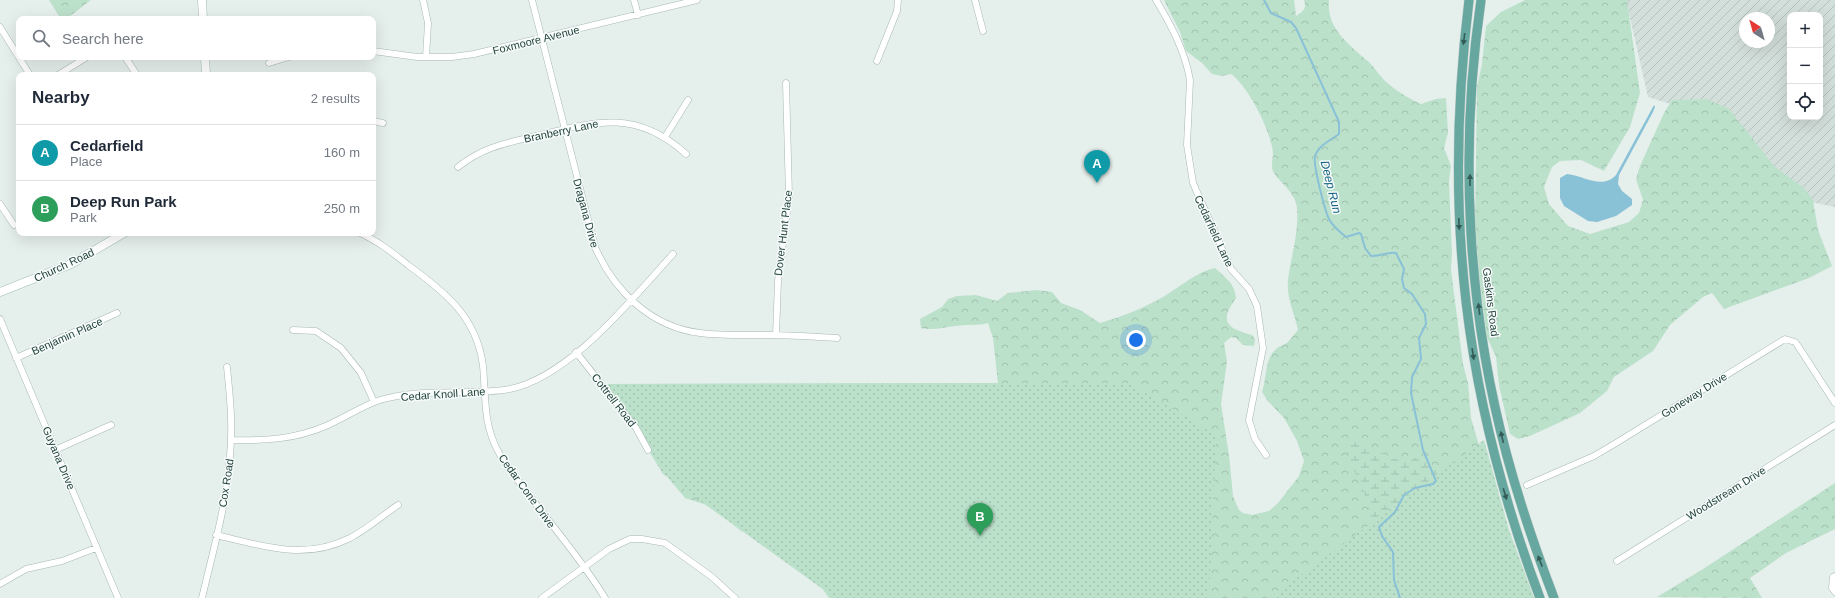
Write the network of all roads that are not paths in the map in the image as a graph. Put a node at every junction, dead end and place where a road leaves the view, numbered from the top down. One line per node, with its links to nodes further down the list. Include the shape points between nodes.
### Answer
1 (202, 0): 12 (main road)
2 (423, 0): 18 (street, via 428,23)
3 (532, 0): 15 (street, Dragana Drive)
4 (634, 0): 11 (street)
5 (697, 0): 11 (street, Foxmoore Avenue)
6 (898, 0): 24 (street)
7 (975, 0): 14 (street)
8 (1156, 0): 61 (street, Cedarfield Lane, via 1170,24 1188,70 1190,80 1187,145 1195,188 1231,269 1257,306 1263,355 1249,420 1251,431)
9 (1469, 0): 76 (main road, one-way to 76, via 1460,82 1457,156 1459,234 1468,327 1498,472)
10 (1481, 0): 77 (main road, Gaskins Road, one-way to 10, via 1506,454 1478,308 1471,227 1470,142 1475,49)
11 (638, 15): 15 (street, Foxmoore Avenue)
12 (203, 16)
13 (0, 27): 17 (street)
14 (983, 31)
15 (542, 38): 18 (street, Foxmoore Avenue, via 474,54); 34 (street, Dragana Drive)
16 (376, 51): 18 (street, Foxmoore Avenue)
17 (16, 53)
18 (426, 57)
19 (21, 60): 26 (street)
20 (82, 60): 27 (street)
21 (127, 60): 28 (street)
22 (205, 60): 29 (main road)
23 (278, 60): 25 (street)
24 (877, 61)
25 (269, 63)
26 (28, 72)
27 (63, 72)
28 (136, 72)
29 (206, 72)
30 (786, 83): 48 (street, Dover Hunt Place, via 789,196 778,281)
31 (688, 100): 35 (street)
32 (376, 122): 33 (street)
33 (383, 123)
34 (564, 128): 35 (street, Branberry Lane, via 598,122 618,122 644,128); 37 (street, Branberry Lane, via 494,146 473,155); 44 (street, Dragana Drive, via 595,247 609,274)
35 (665, 137): 36 (street, Branberry Lane)
36 (686, 154)
37 (458, 167)
38 (0, 204): 39 (street)
39 (14, 225)
40 (119, 236): 43 (main road, Church Road, via 71,264)
41 (365, 236): 53 (street, Cedar Cone Drive, via 391,252 455,303 468,322 480,350)
42 (673, 254): 44 (street, Cedar Knoll Lane)
43 (0, 292)
44 (631, 300): 48 (street, Dragana Drive, via 659,320 685,330 716,334); 50 (street, Cedar Knoll Lane, via 595,337)
45 (117, 313): 51 (street, Benjamin Place)
46 (0, 319): 51 (street, Guyana Drive)
47 (294, 330): 54 (street, via 316,331 341,348 361,373)
48 (776, 335): 49 (street, Dragana Drive)
49 (837, 338)
50 (576, 352): 53 (street, Cedar Knoll Lane, via 531,384); 60 (street, Cottrell Road, via 636,428)
51 (16, 358): 59 (street, Guyana Drive)
52 (227, 367): 58 (street, Cox Road)
53 (484, 391): 54 (street, Cedar Knoll Lane, via 408,395); 67 (street, Cedar Cone Drive, via 487,423 498,453)
54 (374, 402): 58 (street, Cedar Knoll Lane, via 305,434 270,440)
55 (1835, 403): 62 (street, Goneway Drive, via 1795,342 1785,339 1594,456)
56 (111, 425): 59 (street)
57 (1835, 425): 66 (street, Woodstream Drive)
58 (231, 440): 64 (street, Cox Road, via 227,481)
59 (55, 450): 65 (street, Guyana Drive)
60 (648, 450)
61 (1266, 455)
62 (1527, 485)
63 (398, 505): 64 (street, via 351,537 312,550 280,550)
64 (216, 535): 72 (street, Cox Road)
65 (96, 548): 69 (street, via 62,561 26,569); 71 (street, Guyana Drive)
66 (1617, 561)
67 (583, 568): 73 (street); 74 (street, Cedar Cone Drive); 75 (street, via 619,543 630,539 654,540 665,543 682,555)
68 (1835, 576): 70 (street, via 1832,588)
69 (0, 584)
70 (1835, 592)
71 (118, 598)
72 (202, 598)
73 (542, 598)
74 (604, 598)
75 (735, 598)
76 (1540, 598)
77 (1554, 598)

